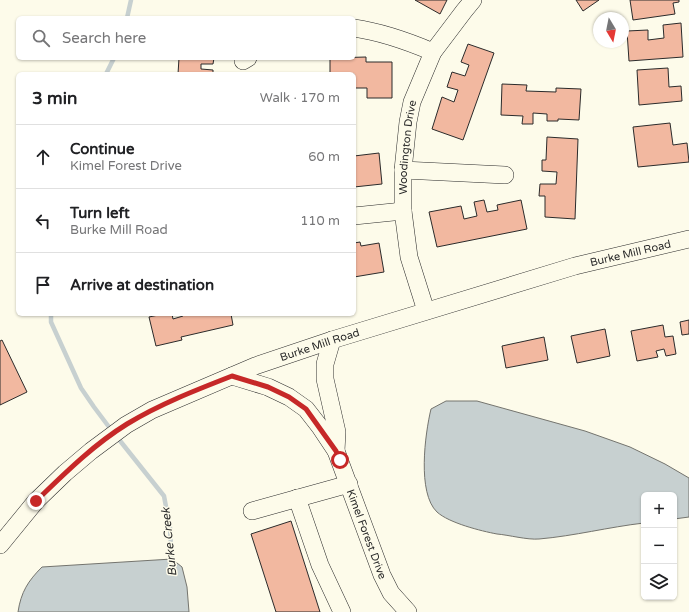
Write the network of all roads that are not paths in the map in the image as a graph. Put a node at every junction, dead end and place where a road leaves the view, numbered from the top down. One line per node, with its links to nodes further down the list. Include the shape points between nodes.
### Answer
1 (473, 0): 3 (street, Woodington Drive)
2 (356, 28): 3 (street, via 401,39)
3 (433, 52): 4 (street, Woodington Drive, via 412,102)
4 (403, 170): 5 (street); 6 (street, Woodington Drive)
5 (505, 175)
6 (403, 211): 7 (street); 9 (street, Woodington Drive, via 410,257)
7 (356, 216)
8 (689, 240): 9 (street, Burke Mill Road, via 575,266)
9 (426, 311): 10 (street, Burke Mill Road)
10 (332, 340): 11 (street, Burke Mill Road); 12 (street, Kimel Forest Drive, via 325,364 324,379 337,432)
11 (232, 376): 12 (street, Kimel Forest Drive, via 268,387 306,409); 16 (street, Burke Mill Road, via 152,410 108,438 36,501)
12 (336, 451): 13 (street, Kimel Forest Drive)
13 (349, 484): 14 (street); 18 (street, Kimel Forest Drive, via 382,575 391,593)
14 (297, 498): 15 (street); 17 (street, via 320,565)
15 (252, 512)
16 (0, 545)
17 (342, 612)
18 (408, 612)

